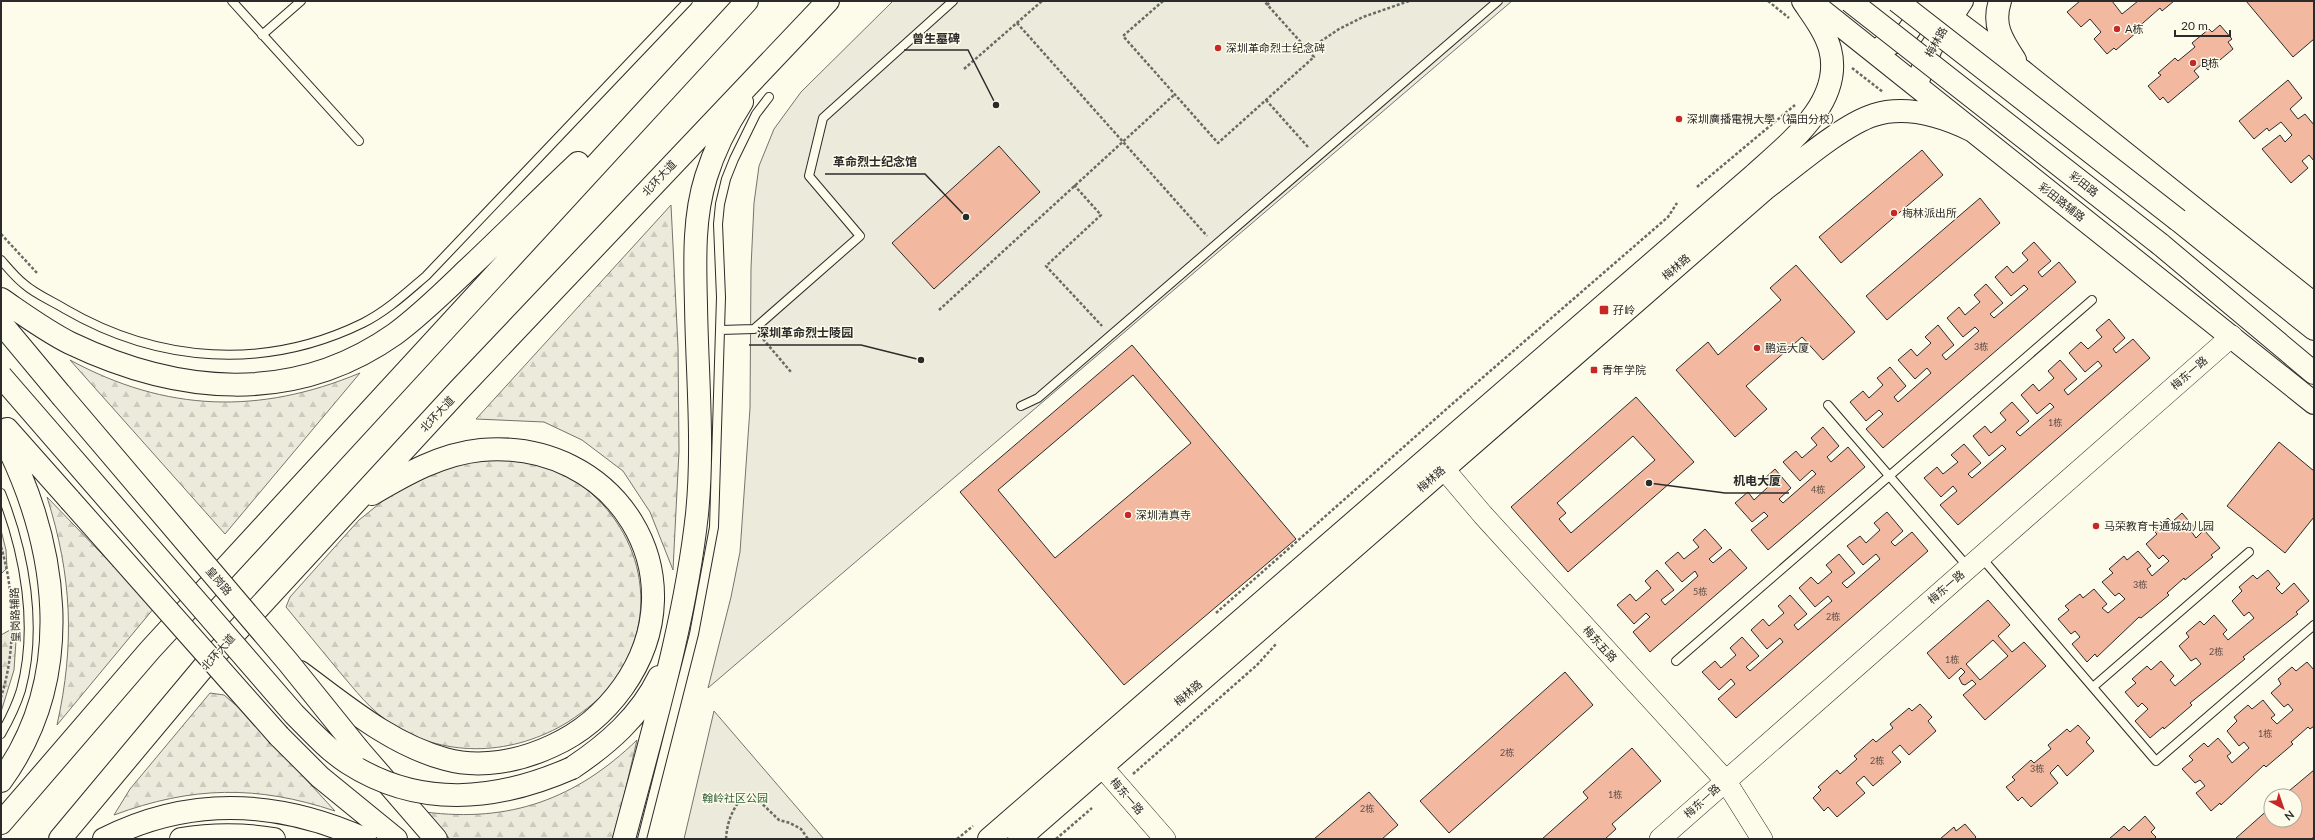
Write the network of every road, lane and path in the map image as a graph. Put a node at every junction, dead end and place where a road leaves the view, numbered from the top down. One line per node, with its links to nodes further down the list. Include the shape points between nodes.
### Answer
1 (232, 1): 25 (lane)
2 (301, 1): 25 (lane)
3 (747, 1): 29 (main road)
4 (828, 1): 28 (main road, 北环大道)
5 (953, 1): 56 (lane, via 823,118 809,176 860,236)
6 (1042, 1): 24 (path)
7 (1163, 1): 34 (path, via 1123,36)
8 (1264, 1): 21 (path)
9 (1272, 1): 21 (path)
10 (1409, 1): 27 (path, via 1363,17 1339,29)
11 (1498, 1): 42 (lane)
12 (1768, 1): 23 (path)
13 (1803, 1): 43 (main road, 梅林路, via 1826,38 1830,50 1832,63 1825,97)
14 (1810, 1): 26 (main road, 彩田路辅路)
15 (1850, 1): 62 (main road, 彩田路, bridge, via 2160,244)
16 (1897, 1): 57 (main road, bridge)
17 (1914, 1): 26 (main road, via 1914,19 1904,36 1887,45)
18 (1929, 1): 22 (main road)
19 (2000, 1): 32 (main road, via 1997,25 2000,37)
20 (684, 2): 49 (lane, via 426,276 386,309 335,336 301,347 264,354 190,353 151,346 118,336 79,317 24,285)
21 (1267, 5): 27 (path)
22 (1957, 8): 32 (main road); 33 (main road, 梅林路, via 1931,48)
23 (1792, 21)
24 (1017, 23): 31 (path); 41 (path)
25 (262, 35): 40 (lane)
26 (1868, 46): 33 (main road, 彩田路辅路)
27 (1308, 50): 37 (path, via 1314,57)
28 (766, 64): 72 (main road, 北环大道); 79 (main road, via 720,141 706,177 699,207 694,258 699,436 697,511 693,550)
29 (686, 66): 51 (main road, via 607,133 441,295 394,334 353,358 314,373 276,382 212,385 140,372 68,342); 89 (main road, via 150,650)
30 (1851, 67): 35 (path)
31 (964, 69)
32 (2021, 70): 53 (main road)
33 (1917, 87): 39 (main road, 彩田路辅路)
34 (1175, 94): 37 (path, via 1218,143); 41 (path)
35 (1886, 95)
36 (769, 97): 58 (lane, via 756,114 734,159 720,204)
37 (1266, 100): 42 (path)
38 (1797, 102): 45 (path)
39 (1971, 130): 43 (main road, 梅林路, via 1949,119 1927,113 1893,112 1874,115 1849,127); 60 (main road, 彩田路辅路)
40 (359, 141)
41 (1122, 141): 44 (path); 48 (path)
42 (1316, 156): 48 (lane)
43 (1760, 182): 69 (main road, 梅林路)
44 (1074, 185): 54 (path); 59 (path, via 1101,215 1046,266)
45 (1697, 187)
46 (1677, 203): 77 (path, via 1668,217)
47 (1, 234): 50 (path)
48 (1214, 245): 59 (lane)
49 (1, 260)
50 (37, 273)
51 (1, 299)
52 (2092, 300): 70 (lane)
53 (2314, 304)
54 (939, 310)
55 (1, 323): 81 (main road, 皇岗路, bridge)
56 (754, 329): 58 (lane); 61 (path)
57 (2314, 329)
58 (720, 330): 99 (lane, via 714,527 694,634)
59 (1110, 335): 66 (lane, via 1038,398)
60 (2232, 336): 64 (main road, 彩田路辅路); 76 (street, 梅东一路)
61 (791, 372)
62 (2314, 373)
63 (1, 376): 79 (main road, bridge, via 294,714 319,740 347,763 372,777 406,789 437,795 466,796 516,789 545,780 572,768 618,733 640,708 655,684)
64 (2314, 403)
65 (1828, 405): 70 (lane)
66 (1021, 406)
67 (1, 422): 96 (main road, bridge, via 279,736 320,777)
68 (1, 433): 87 (main road, via 38,523 48,575 52,627 48,676 42,702 16,760)
69 (1437, 461): 85 (main road, 梅林路); 86 (street, 梅东五路, via 1483,515)
70 (1890, 476): 76 (lane); 80 (lane)
71 (1, 493): 84 (lane, 皇岗路辅路, via 21,559 28,619 28,643 21,690)
72 (352, 506): 81 (main road, bridge, via 415,468 479,450 513,449 544,454 574,466 599,483 634,523 645,551 653,588 653,614 647,644 614,700 593,721 563,742 534,754 504,762 447,760 420,751 388,734); 91 (main road, 北环大道, via 202,669)
73 (1, 547): 75 (path)
74 (2249, 552): 82 (lane)
75 (2, 554): 83 (path, via 9,591 11,643)
76 (1974, 562): 82 (lane); 86 (street, 梅东一路)
77 (1212, 616)
78 (2314, 625): 82 (lane, via 2156,761)
79 (674, 643): 98 (main road)
80 (1676, 661)
81 (288, 662): 97 (main road, 皇岗路, bridge, via 358,749)
82 (2093, 687)
83 (1, 697)
84 (1, 734)
85 (1096, 760): 90 (main road, 梅林路); 103 (main road, 梅林路); 105 (street, 梅东一路)
86 (1725, 780): 106 (street, 梅东一路); 107 (street, 梅东五路)
87 (1, 781)
88 (1092, 808): 104 (path)
89 (1, 823)
90 (982, 831): 102 (path)
91 (60, 839)
92 (104, 839): 95 (main road, via 130,826 167,814 231,807 291,813)
93 (181, 839): 94 (main road, via 207,835)
94 (274, 839)
95 (365, 839)
96 (396, 839)
97 (436, 839)
98 (624, 839)
99 (642, 839)
100 (726, 839): 101 (path, via 727,825 734,807 743,796 755,797 780,820 790,822 801,829)
101 (808, 839)
102 (957, 839)
103 (1020, 839)
104 (1056, 839)
105 (1165, 839)
106 (1660, 839)
107 (1762, 839)

